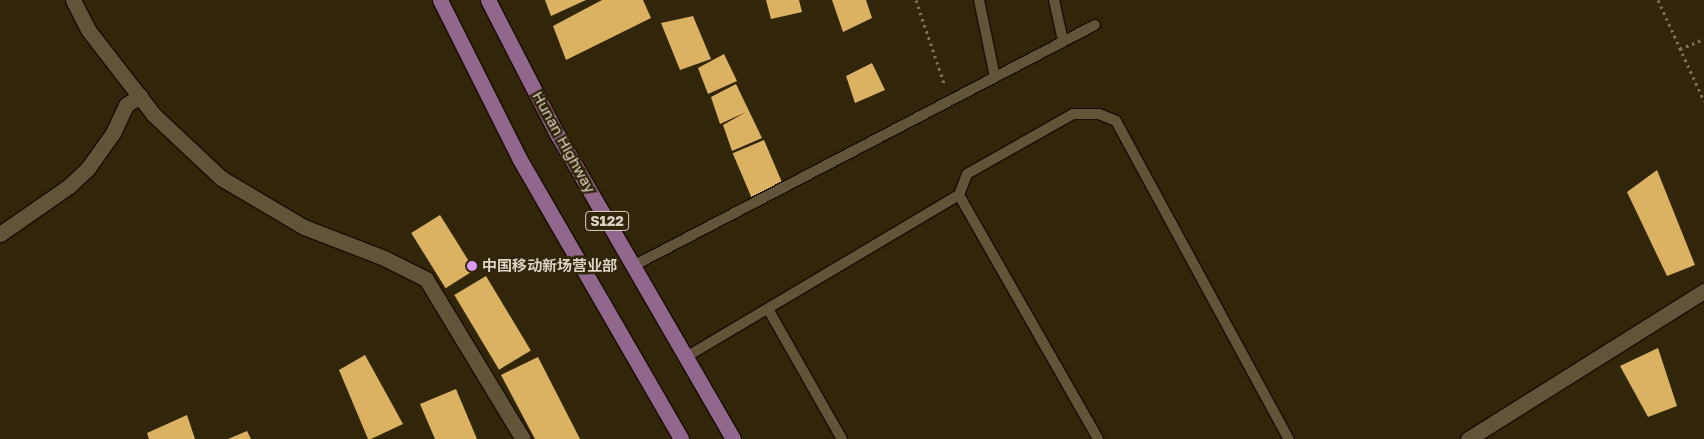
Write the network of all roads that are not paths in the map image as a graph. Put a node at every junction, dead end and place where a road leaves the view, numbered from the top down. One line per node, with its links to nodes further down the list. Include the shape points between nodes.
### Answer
1 (73, 0): 9 (street, via 89,31)
2 (440, 0): 17 (main road, S122, via 519,158)
3 (488, 0): 12 (main road, Hunan Highway / S122, via 557,134)
4 (979, 0): 8 (lane)
5 (1054, 0): 7 (lane)
6 (1095, 25): 7 (lane)
7 (1063, 41): 8 (lane)
8 (996, 77): 12 (lane)
9 (140, 96): 11 (street, via 126,105 113,133 88,168 69,186); 16 (street, via 154,115 221,178 304,227 384,258 426,279)
10 (959, 195): 14 (lane); 20 (lane); 21 (lane, via 967,174 1073,114 1099,114 1116,121)
11 (0, 234)
12 (633, 266): 15 (main road, Hunan Highway / S122)
13 (1704, 291): 22 (street)
14 (768, 309): 15 (lane); 19 (lane)
15 (686, 357): 18 (main road, Hunan Highway / S122)
16 (523, 439)
17 (682, 439)
18 (733, 439)
19 (842, 439)
20 (1098, 439)
21 (1289, 439)
22 (1468, 439)

